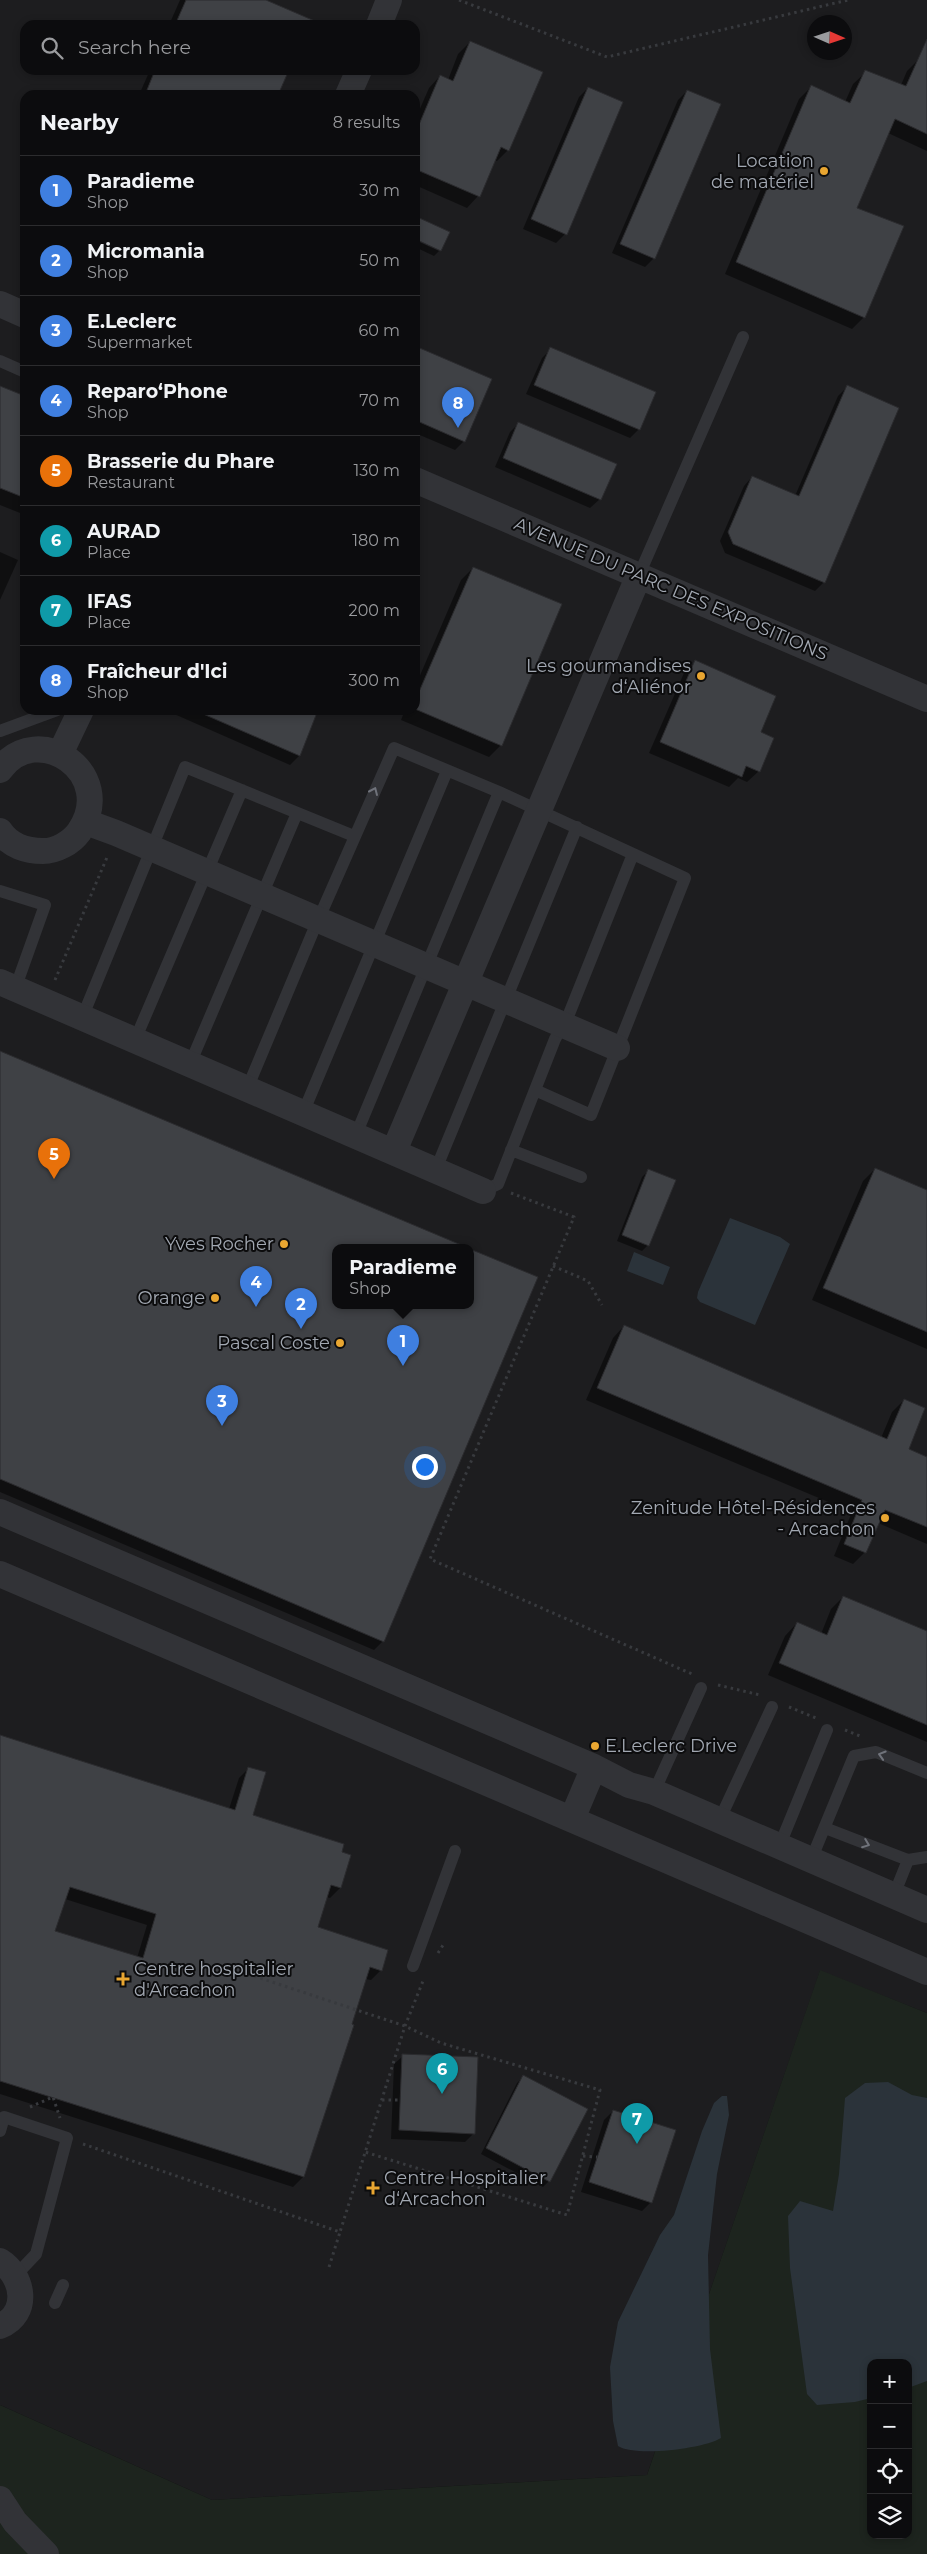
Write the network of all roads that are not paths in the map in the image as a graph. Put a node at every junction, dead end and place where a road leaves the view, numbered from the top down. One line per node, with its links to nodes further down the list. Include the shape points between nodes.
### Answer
1 (389, 0): 2 (street)
2 (381, 20)
3 (357, 75): 4 (street)
4 (350, 90)
5 (0, 304): 6 (street)
6 (20, 313)
7 (744, 337): 11 (lane)
8 (0, 361): 9 (lane)
9 (20, 370)
10 (420, 482): 11 (street, AVENUE DU PARC DES EXPOSITIONS)
11 (639, 575): 12 (street, AVENUE DU PARC DES EXPOSITIONS); 21 (street)
12 (927, 699)
13 (43, 715): 15 (lane)
14 (79, 715): 16 (street)
15 (0, 731)
16 (60, 754): 17 (street, via 30,751 16,756); 23 (street, via 84,775 90,790)
17 (0, 770)
18 (448, 770): 20 (lane); 26 (lane, one-way to 18, via 394,748); 33 (lane)
19 (242, 790): 22 (lane); 27 (lane, via 185,767); 29 (lane)
20 (499, 792): 21 (lane); 34 (lane)
21 (540, 811): 24 (lane); 35 (street)
22 (296, 813): 26 (lane); 31 (lane)
23 (86, 822): 25 (street, via 63,846 48,851 31,851 16,846); 27 (street)
24 (577, 827): 28 (lane); 37 (lane)
25 (0, 831)
26 (354, 836): 32 (lane)
27 (151, 849): 29 (street); 38 (lane)
28 (633, 854): 39 (lane); 41 (lane, via 685,878)
29 (206, 872): 31 (street); 40 (lane)
30 (0, 891): 36 (lane, via 45,905)
31 (261, 896): 32 (street); 42 (lane)
32 (318, 920): 33 (street); 43 (lane)
33 (374, 944): 34 (street); 45 (lane)
34 (426, 967): 35 (street); 46 (lane)
35 (465, 983): 37 (street); 48 (street)
36 (7, 985): 38 (street)
37 (504, 1000): 39 (street); 49 (lane)
38 (82, 1018): 40 (street)
39 (563, 1025): 41 (street); 44 (lane)
40 (135, 1040): 42 (street)
41 (617, 1048): 44 (lane, via 591,1115)
42 (190, 1064): 43 (street)
43 (247, 1089): 45 (street)
44 (535, 1090): 47 (lane)
45 (303, 1113): 46 (street)
46 (355, 1136): 48 (street)
47 (511, 1150): 50 (lane); 51 (lane, via 498,1184)
48 (394, 1151): 49 (street)
49 (436, 1170): 51 (street)
50 (581, 1176)
51 (483, 1192)
52 (0, 1512): 57 (street)
53 (0, 1574): 60 (street)
54 (701, 1688): 59 (lane)
55 (776, 1705): 61 (lane)
56 (827, 1730): 63 (lane)
57 (594, 1767): 59 (street, via 629,1785); 60 (street)
58 (927, 1772): 62 (lane, one-way to 62, via 876,1752 854,1756)
59 (654, 1792): 61 (street)
60 (572, 1819): 71 (street)
61 (719, 1821): 63 (street)
62 (825, 1828): 66 (lane); 67 (lane, one-way to 67)
63 (780, 1847): 66 (street)
64 (455, 1851): 70 (lane)
65 (927, 1857): 67 (lane)
66 (811, 1860): 68 (street)
67 (908, 1860): 68 (lane)
68 (894, 1895): 69 (street)
69 (927, 1910)
70 (412, 1966)
71 (927, 1972)
72 (0, 2131): 73 (lane, via 4,2117 67,2138 36,2254)
73 (8, 2268): 76 (street, via 20,2286 18,2308 12,2318)
74 (63, 2285): 75 (lane)
75 (55, 2303)
76 (0, 2326)
77 (0, 2499): 78 (street, via 15,2522)
78 (46, 2554)

